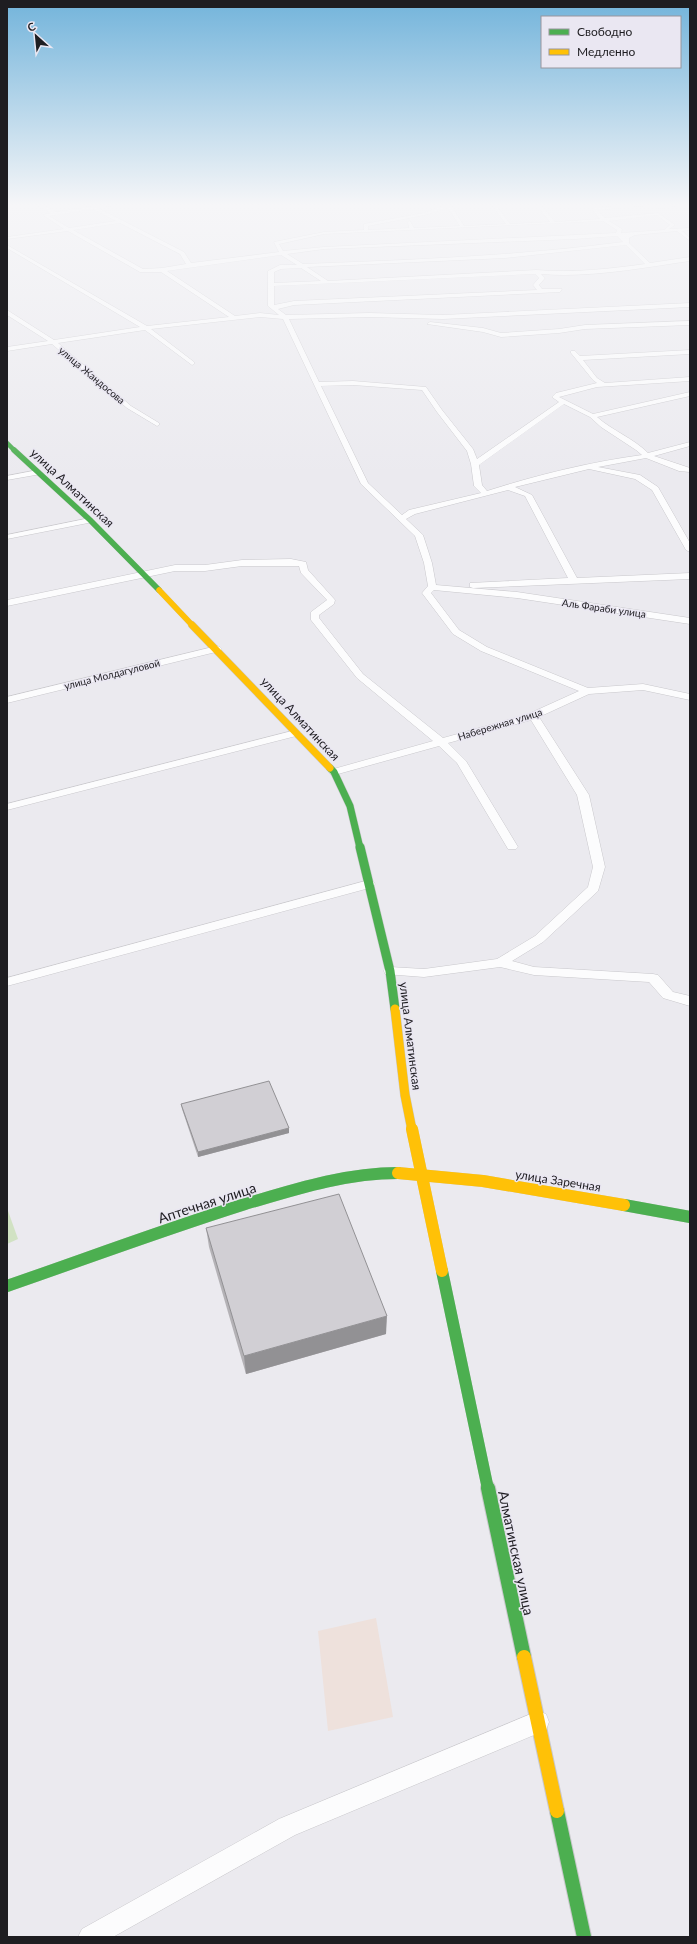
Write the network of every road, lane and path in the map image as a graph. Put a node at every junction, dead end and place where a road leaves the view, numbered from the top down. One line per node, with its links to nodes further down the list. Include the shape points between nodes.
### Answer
1 (90, 295): 16 (street)
2 (199, 295): 12 (street)
3 (271, 295): 6 (street)
4 (464, 295): 6 (street, via 294,303)
5 (687, 305): 7 (street); 8 (street)
6 (273, 308): 13 (street)
7 (561, 310): 10 (street); 14 (street)
8 (690, 310)
9 (7, 312): 18 (street, улица Жандосова)
10 (483, 315): 11 (street); 17 (street)
11 (401, 316): 13 (street); 17 (street, via 421,322)
12 (233, 317): 13 (street); 16 (street)
13 (285, 317): 25 (street)
14 (575, 323): 15 (street); 17 (street, via 560,331 501,335)
15 (690, 323)
16 (146, 328): 18 (street); 23 (street)
17 (473, 329)
18 (53, 342): 19 (street); 30 (street, улица Жандосова, via 129,406)
19 (7, 349)
20 (573, 352): 22 (street)
21 (690, 352): 22 (street)
22 (579, 358): 26 (street, via 595,379 602,383)
23 (192, 363)
24 (690, 379): 26 (street)
25 (317, 384): 35 (street, via 383,384 424,388 438,411 470,451); 43 (street, via 365,484)
26 (597, 386): 28 (street, via 558,394 555,397)
27 (690, 394): 29 (street)
28 (564, 401): 29 (street); 35 (street)
29 (592, 416): 33 (street)
30 (157, 424)
31 (7, 443): 38 (street, улица Алматинская)
32 (690, 444): 33 (street)
33 (647, 456): 34 (street); 37 (street)
34 (619, 460): 36 (street); 39 (street)
35 (475, 464): 42 (street, via 478,486)
36 (588, 467): 39 (street); 41 (street)
37 (690, 470)
38 (38, 472): 40 (street); 44 (street, улица Алматинская)
39 (637, 477): 46 (street, via 655,489)
40 (7, 478)
41 (508, 487): 42 (street); 49 (street, via 524,492 530,498)
42 (486, 494): 43 (street, via 412,512)
43 (402, 518): 51 (street, via 419,536)
44 (90, 520): 45 (street); 47 (street, улица Алматинская)
45 (7, 537)
46 (690, 550)
47 (144, 575): 53 (street); 55 (street, улица Алматинская); 61 (street, via 175,568 242,563 303,564 304,571 331,602 314,614 314,618 360,676)
48 (690, 576): 49 (street)
49 (573, 579): 50 (street)
50 (525, 582): 51 (street); 52 (street)
51 (432, 587): 52 (street, Аль Фараби улица); 56 (street, via 426,593 456,632 484,649)
52 (517, 595): 54 (street, Аль Фараби улица)
53 (7, 603)
54 (690, 621)
55 (217, 649): 58 (street, улица Молдагуловой); 60 (street, улица Алматинская)
56 (587, 691): 57 (street, Набережная улица, via 643,687); 59 (street, Набережная улица)
57 (690, 697)
58 (7, 700)
59 (534, 716): 61 (street, Набережная улица); 66 (street, via 583,795 599,867 594,888 539,939)
60 (296, 732): 62 (street, улица Алматинская); 63 (street)
61 (441, 742): 62 (street, Набережная улица); 64 (street, via 461,761)
62 (334, 772): 65 (street, улица Алматинская, via 350,806)
63 (7, 807)
64 (512, 846)
65 (369, 884): 67 (street, улица Алматинская); 68 (street)
66 (500, 963): 67 (street, via 424,973); 69 (street, via 534,971 653,978 668,995)
67 (390, 971): 70 (street, улица Алматинская, via 405,1095)
68 (7, 982)
69 (690, 1000)
70 (421, 1174): 71 (street, улица Заречная, via 536,1189); 72 (street, Аптечная улица, via 376,1172 334,1178 207,1216); 73 (street, Алматинская улица)
71 (690, 1217)
72 (7, 1286)
73 (538, 1722): 74 (street, via 287,1827); 75 (street, Алматинская улица)
74 (90, 1937)
75 (584, 1937)

